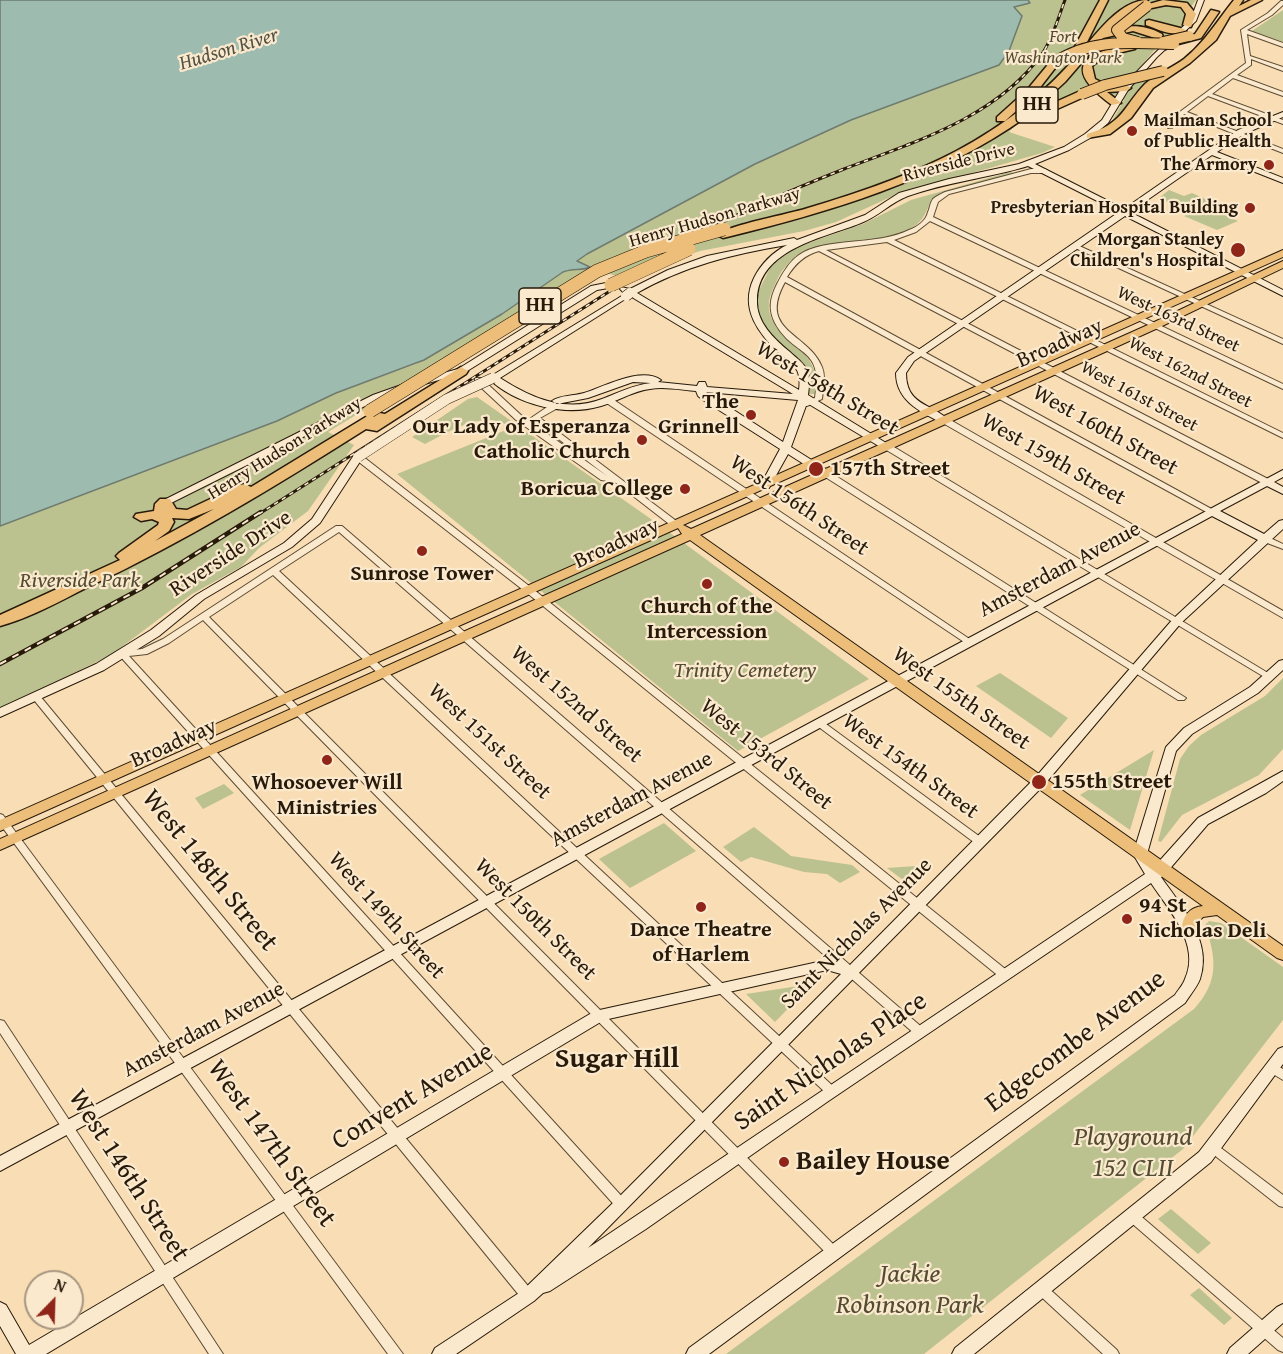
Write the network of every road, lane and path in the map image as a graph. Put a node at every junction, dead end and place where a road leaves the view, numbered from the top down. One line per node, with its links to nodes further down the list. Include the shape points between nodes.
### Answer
1 (1104, 0): 35 (highway, Henry Hudson Parkway / HH, via 1077,51 1056,79 1022,110)
2 (1201, 0): 13 (main road, via 1196,18)
3 (1211, 0): 13 (highway, via 1202,23)
4 (1231, 0): 12 (highway, via 1222,11)
5 (1239, 0): 12 (highway)
6 (1258, 0): 12 (highway)
7 (1126, 2): 11 (highway)
8 (1152, 2): 13 (highway, via 1188,7 1191,16); 13 (highway, bridge, via 1120,25 1118,34 1148,43 1170,42); 18 (highway, Henry Hudson Parkway / HH, via 1111,23)
9 (1219, 2): 15 (highway, bridge, via 1196,37)
10 (1283, 2): 14 (street)
11 (1148, 23): 13 (highway, via 1166,30); 15 (highway, via 1163,33)
12 (1220, 24): 17 (highway, via 1186,52); 19 (highway, via 1213,38)
13 (1186, 31): 15 (highway, bridge)
14 (1244, 31): 16 (street); 20 (street)
15 (1167, 44): 17 (highway, bridge); 18 (highway, via 1156,33 1126,29 1107,35); 23 (main road, Riverside Drive); 35 (highway, bridge, via 1092,46 1070,52 1054,63 1028,96)
16 (1283, 45)
17 (1134, 48): 23 (highway, via 1108,56 1094,71 1102,87); 26 (highway, via 1104,53 1086,70 1091,85)
18 (1083, 56): 32 (highway, Henry Hudson Parkway / HH, via 1044,98)
19 (1190, 57): 32 (highway, bridge, via 1163,71 1105,85); 34 (highway, via 1149,86 1127,116 1105,132)
20 (1249, 57): 21 (street); 22 (street, via 1250,63)
21 (1283, 69)
22 (1233, 76): 24 (street); 25 (street)
23 (1126, 88): 26 (main road, Riverside Drive)
24 (1208, 94): 27 (street); 29 (street)
25 (1283, 94)
26 (1116, 103): 34 (main road, Riverside Drive)
27 (1183, 112): 31 (street); 33 (street)
28 (1283, 114): 29 (main road)
29 (1272, 118): 30 (street); 33 (main road)
30 (1283, 122)
31 (1170, 127)
32 (1000, 131): 46 (highway, Henry Hudson Parkway / HH, via 903,180 828,206)
33 (1239, 134): 36 (street); 38 (main road)
34 (1088, 137): 37 (main road, Riverside Drive)
35 (978, 138): 46 (highway, Henry Hudson Parkway / HH, via 880,183)
36 (1283, 151)
37 (1061, 152): 39 (main road, Riverside Drive); 42 (main road, via 1043,166)
38 (1211, 152): 43 (main road); 44 (main road)
39 (1028, 163): 40 (main road); 41 (main road); 47 (main road, Riverside Drive, via 900,196 866,217)
40 (1045, 171): 41 (street, Riverside Drive); 42 (main road)
41 (1018, 175): 45 (street, Riverside Drive, via 939,196)
42 (1063, 181): 44 (main road)
43 (1283, 181)
44 (1124, 212): 50 (main road); 56 (main road)
45 (929, 218): 48 (street, Riverside Drive, via 916,229); 55 (street, West 163rd Street)
46 (723, 232): 59 (highway, bridge); 88 (highway, Henry Hudson Parkway / HH, via 606,274)
47 (801, 239): 49 (main road, Riverside Drive); 53 (main road, Riverside Drive)
48 (890, 240): 51 (street, Riverside Drive); 61 (street, West 162nd Street)
49 (775, 244): 53 (main road); 74 (main road, Riverside Drive, via 717,254 671,270)
50 (1075, 246): 55 (main road); 62 (street)
51 (820, 249): 57 (street, Riverside Drive, via 792,262); 65 (street, West 161st Street)
52 (1283, 253): 56 (main road, Broadway)
53 (777, 255): 84 (main road, Riverside Drive, via 769,262 752,295 752,309 770,340 804,373)
54 (1283, 264): 58 (main road, Broadway)
55 (1038, 271): 61 (main road); 64 (street, West 163rd Street)
56 (1240, 272): 58 (main road); 62 (main road, Broadway)
57 (783, 278): 70 (street, West 160th Street); 84 (street, Riverside Drive, via 772,300 776,318 816,359 822,381 818,399)
58 (1253, 278): 60 (main road); 63 (main road, Broadway)
59 (611, 285): 72 (main road, via 594,288); 84 (main road, West 158th Street, via 624,289)
60 (1283, 293)
61 (1002, 296): 65 (main road); 67 (street, West 162nd Street)
62 (1185, 296): 63 (street); 64 (main road, Broadway)
63 (1198, 303): 66 (main road, Broadway); 68 (street)
64 (1139, 318): 66 (street, West 163rd Street); 67 (main road, Broadway)
65 (962, 324): 70 (main road); 71 (street, West 161st Street)
66 (1154, 326): 69 (main road, Broadway); 79 (street, West 163rd Street)
67 (1090, 340): 69 (street, West 162nd Street); 71 (main road, Broadway)
68 (1283, 342)
69 (1105, 347): 73 (main road, Broadway); 90 (street, West 162nd Street)
70 (921, 352): 78 (street, West 160th Street); 87 (main road, West 159th Street, via 907,363 900,379 907,396)
71 (1038, 363): 73 (street, West 161st Street); 78 (main road, Broadway)
72 (466, 368): 94 (highway, via 373,428); 105 (main road, via 397,386)
73 (1053, 371): 82 (main road, Broadway); 100 (street, West 161st Street)
74 (496, 376): 81 (main road); 95 (main road, Riverside Drive, bridge, via 447,399)
75 (478, 380): 99 (street, West 155th Street, via 519,418 604,478)
76 (624, 381): 77 (main road, via 635,378); 80 (main road); 83 (main road)
77 (702, 386): 80 (main road); 84 (main road); 93 (main road, via 701,393 706,398)
78 (985, 387): 82 (street, West 160th Street); 87 (main road, Broadway)
79 (1283, 387)
80 (637, 388): 85 (main road)
81 (516, 389): 83 (main road, via 548,400); 86 (main road, via 535,402)
82 (999, 394): 89 (main road, Broadway); 107 (street, West 160th Street)
83 (585, 396): 85 (main road, via 588,401)
84 (801, 399): 91 (main road, West 158th Street); 93 (main road)
85 (603, 402): 86 (main road, via 574,408); 104 (street, West 156th Street)
86 (553, 407): 99 (street, West 155th Street, via 535,418 610,473)
87 (929, 412): 89 (main road, West 159th Street); 91 (main road, Broadway)
88 (374, 413): 94 (highway, Henry Hudson Parkway / HH); 101 (highway, Henry Hudson Parkway / HH)
89 (944, 420): 92 (main road, Broadway); 115 (street, West 159th Street)
90 (1283, 436)
91 (872, 438): 92 (main road, West 158th Street); 96 (main road, Broadway)
92 (886, 446): 98 (main road, Broadway); 119 (street, West 158th Street)
93 (785, 447): 96 (main road); 102 (main road)
94 (314, 455): 127 (highway, Henry Hudson Parkway / HH, via 156,548)
95 (358, 457): 121 (street, West 153rd Street); 132 (main road, Riverside Drive, via 323,513 308,529 268,558 200,597 147,644)
96 (812, 465): 98 (main road); 102 (main road, Broadway)
97 (1283, 472): 100 (main road, Amsterdam Avenue)
98 (825, 473): 106 (main road, Broadway); 123 (street)
99 (614, 480): 111 (street, West 155th Street)
100 (1267, 482): 103 (main road, West 161st Street); 107 (main road, Amsterdam Avenue)
101 (251, 485): 105 (highway, via 189,515 171,513); 117 (highway, Henry Hudson Parkway / HH)
102 (765, 486): 104 (main road, Broadway)
103 (1283, 491)
104 (749, 493): 106 (street, West 156th Street); 111 (main road, Broadway)
105 (165, 502): 109 (highway, via 160,507)
106 (761, 502): 113 (main road, Broadway); 131 (street, West 156th Street)
107 (1213, 512): 114 (main road, West 160th Street); 115 (main road, Amsterdam Avenue)
108 (141, 517): 109 (highway)
109 (166, 519): 117 (highway, via 162,531)
110 (1283, 523): 114 (main road, Saint Nicholas Avenue)
111 (676, 525): 113 (main road, West 155th Street); 121 (main road, Broadway)
112 (339, 528): 118 (street, Riverside Drive); 129 (street, West 152nd Street)
113 (689, 534): 122 (main road, Broadway); 138 (main road, West 155th Street)
114 (1265, 539): 116 (street, West 160th Street); 120 (main road, Saint Nicholas Avenue)
115 (1156, 542): 119 (main road, Amsterdam Avenue); 120 (street, West 159th Street)
116 (1283, 547)
117 (123, 556): 124 (highway, Henry Hudson Parkway / HH)
118 (275, 572): 126 (street, Riverside Drive); 133 (street, West 151st Street)
119 (1097, 573): 123 (main road, Amsterdam Avenue); 128 (street, West 158th Street)
120 (1221, 579): 125 (street, West 159th Street); 128 (main road, Saint Nicholas Avenue)
121 (530, 591): 122 (street, West 153rd Street); 129 (main road, Broadway)
122 (542, 601): 130 (main road, Broadway); 148 (street, West 153rd Street)
123 (1038, 606): 131 (main road, Amsterdam Avenue); 135 (street)
124 (0, 612)
125 (1283, 615)
126 (205, 617): 132 (street, Riverside Drive, via 157,646); 140 (street, West 150th Street)
127 (0, 621)
128 (1177, 621): 135 (main road, Saint Nicholas Avenue); 137 (street, West 158th Street)
129 (452, 625): 130 (street, West 152nd Street); 133 (main road, Broadway)
130 (465, 637): 136 (main road, Broadway); 153 (street, West 152nd Street)
131 (970, 642): 138 (main road, Amsterdam Avenue)
132 (127, 656): 141 (main road, Riverside Drive, via 89,681); 146 (street, West 149th Street)
133 (371, 662): 136 (street, West 151st Street); 140 (main road, Broadway)
134 (1283, 664): 137 (main road)
135 (1136, 670): 139 (street); 151 (main road, Saint Nicholas Avenue)
136 (383, 672): 142 (main road, Broadway); 158 (street, West 151st Street)
137 (1269, 676): 159 (main road, via 1254,690 1188,731 1170,750)
138 (897, 680): 145 (main road, Amsterdam Avenue); 151 (main road, West 155th Street)
139 (1181, 698)
140 (288, 699): 142 (street, West 150th Street); 146 (main road, Broadway)
141 (40, 700): 143 (main road, Riverside Drive); 144 (main road, Riverside Drive); 150 (street, West 148th Street)
142 (299, 710): 147 (main road, Broadway); 161 (street, West 150th Street)
143 (0, 713)
144 (0, 720)
145 (819, 723): 148 (main road, Amsterdam Avenue); 156 (street, West 154th Street)
146 (199, 738): 147 (street, West 149th Street); 150 (main road, Broadway)
147 (210, 750): 152 (main road, Broadway); 165 (street, West 149th Street)
148 (743, 764): 153 (main road, Amsterdam Avenue); 162 (street, West 153rd Street)
149 (1283, 775): 160 (main road, Saint Nicholas Place, via 1203,821)
150 (105, 780): 152 (street, West 148th Street); 154 (main road, Broadway)
151 (1039, 782): 156 (main road, Saint Nicholas Avenue); 159 (main road, West 155th Street)
152 (116, 793): 155 (main road, Broadway); 170 (street, West 148th Street)
153 (662, 808): 158 (main road, Amsterdam Avenue); 167 (street, West 152nd Street)
154 (2, 822): 155 (street, West 147th Street)
155 (16, 838): 157 (main road, Broadway); 176 (street, West 147th Street)
156 (979, 841): 162 (main road, Saint Nicholas Avenue)
157 (0, 845)
158 (577, 853): 161 (main road, Amsterdam Avenue); 169 (street, West 151st Street)
159 (1140, 854): 160 (main road, West 155th Street)
160 (1156, 873): 163 (main road, West 155th Street); 164 (main road, Edgecombe Avenue); 168 (main road, Saint Nicholas Place)
161 (487, 902): 165 (main road, Amsterdam Avenue); 171 (street, West 150th Street)
162 (918, 905): 167 (main road, Saint Nicholas Avenue); 168 (street, West 153rd Street)
163 (1219, 909): 164 (main road, via 1198,912 1190,921); 166 (main road, West 155th Street)
164 (1190, 929): 190 (main road, Edgecombe Avenue, via 1197,946 1197,970 1180,999)
165 (393, 952): 170 (main road, Amsterdam Avenue); 178 (street, West 149th Street)
166 (1283, 954)
167 (852, 972): 169 (main road, Convent Avenue, via 827,965); 173 (street, West 152nd Street); 174 (main road, Saint Nicholas Avenue)
168 (1005, 975): 173 (main road, Saint Nicholas Place)
169 (722, 988): 171 (main road, Convent Avenue); 174 (street, West 151st Street)
170 (291, 1007): 176 (main road, Amsterdam Avenue); 182 (street, West 148th Street)
171 (600, 1015): 178 (main road, Convent Avenue); 180 (street, West 150th Street)
172 (0, 1023): 181 (street, West 146th Street)
173 (920, 1032): 179 (main road, Saint Nicholas Place)
174 (781, 1043): 179 (street, West 151st Street); 180 (main road, Saint Nicholas Avenue)
175 (1283, 1053): 177 (main road)
176 (183, 1066): 181 (main road, Amsterdam Avenue); 187 (street, West 147th Street)
177 (1278, 1071): 183 (main road)
178 (502, 1074): 182 (main road, Convent Avenue); 188 (street, West 149th Street)
179 (831, 1091): 184 (main road, Saint Nicholas Place)
180 (704, 1121): 184 (street, West 150th Street); 188 (main road, Saint Nicholas Avenue)
181 (68, 1128): 185 (main road, Amsterdam Avenue); 191 (street, West 146th Street)
182 (397, 1137): 187 (main road, Convent Avenue); 193 (street, West 148th Street)
183 (1213, 1148): 186 (street); 189 (main road)
184 (739, 1156): 190 (street, West 150th Street); 193 (main road, Saint Nicholas Place)
185 (0, 1164)
186 (1283, 1202)
187 (285, 1203): 191 (main road, Convent Avenue); 201 (street, West 147th Street)
188 (622, 1204): 193 (main road, Saint Nicholas Avenue)
189 (1132, 1216): 192 (main road); 196 (street)
190 (834, 1252): 203 (main road, Edgecombe Avenue)
191 (165, 1275): 199 (main road, Convent Avenue); 200 (street, West 146th Street)
192 (1041, 1289): 204 (main road); 205 (street)
193 (528, 1296): 202 (main road, Saint Nicholas Avenue)
194 (0, 1310): 198 (main road)
195 (1283, 1312): 196 (main road)
196 (1264, 1330): 197 (street); 206 (main road)
197 (1283, 1346)
198 (25, 1354)
199 (30, 1354)
200 (216, 1354)
201 (396, 1354)
202 (441, 1354)
203 (695, 1354)
204 (961, 1354)
205 (1112, 1354)
206 (1236, 1354)

